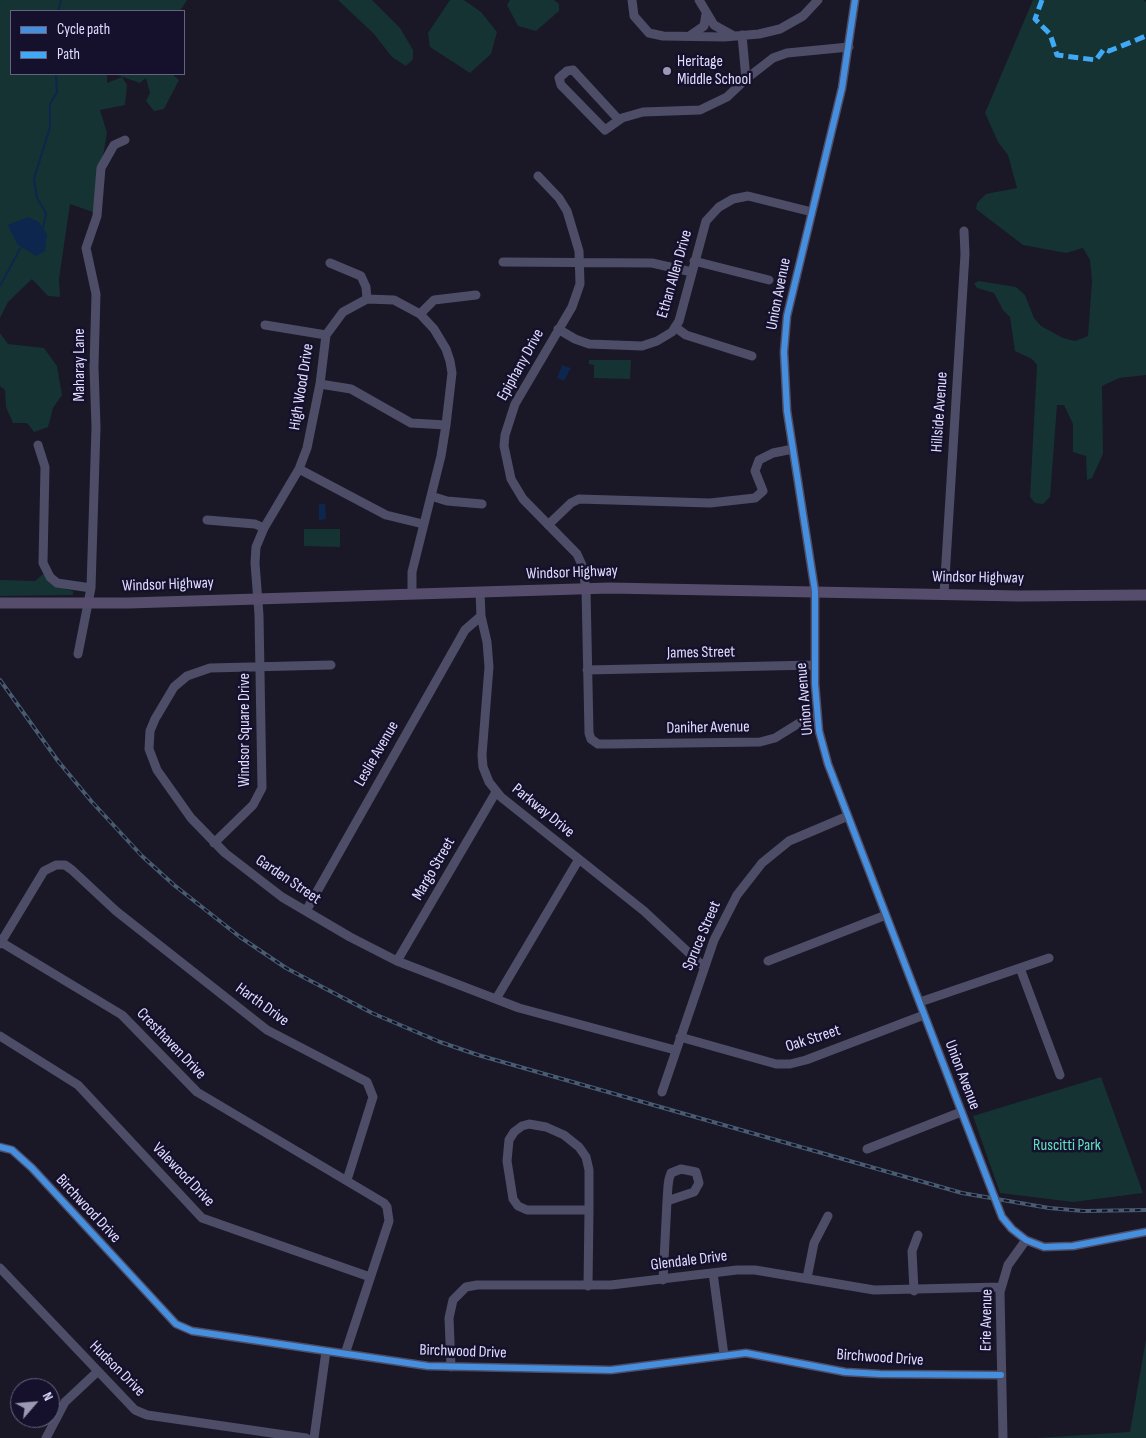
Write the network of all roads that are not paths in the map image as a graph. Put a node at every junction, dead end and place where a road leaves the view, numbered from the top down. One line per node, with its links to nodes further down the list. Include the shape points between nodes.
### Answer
1 (632, 0): 6 (street, via 634,16 649,32 663,36)
2 (698, 0): 5 (street)
3 (818, 0): 8 (street, via 803,16 780,29)
4 (855, 0): 9 (street, Union Avenue)
5 (706, 14): 6 (street, via 704,26); 7 (street, via 714,25)
6 (691, 35): 7 (street)
7 (732, 35): 8 (street)
8 (742, 35): 10 (street)
9 (849, 46): 10 (street, via 787,53 773,58); 14 (street, Union Avenue)
10 (746, 79): 11 (street, via 735,92 707,109 643,112)
11 (619, 120): 11 (street, via 603,129 559,82 561,76 573,70)
12 (124, 140): 41 (street, Maharay Lane, via 114,145 101,168 97,216 86,248 96,294)
13 (538, 176): 19 (street, Epiphany Drive, via 567,211)
14 (812, 212): 16 (street, Ethan Allen Drive, via 748,196 724,202 706,221); 33 (street, Union Avenue, via 788,308 784,352)
15 (964, 231): 46 (street, Hillside Avenue)
16 (694, 261): 20 (street, Ethan Allen Drive); 21 (street)
17 (502, 262): 19 (street)
18 (330, 263): 23 (street, via 361,276)
19 (581, 263): 20 (street, via 652,262); 27 (street, Epiphany Drive, via 578,292)
20 (692, 272): 26 (street, Ethan Allen Drive, via 684,308)
21 (769, 280)
22 (476, 295): 24 (street, via 434,300)
23 (367, 299): 24 (street, via 394,300); 28 (street, High Wood Drive, via 343,312)
24 (420, 314): 31 (street, via 434,329 450,361 452,373)
25 (265, 325): 28 (street)
26 (675, 327): 27 (street, Ethan Allen Drive, via 657,341 642,346 589,344); 29 (street, via 686,335)
27 (558, 329): 39 (street, Epiphany Drive, via 515,404 504,440 512,479 523,499)
28 (326, 335): 30 (street, High Wood Drive)
29 (752, 356)
30 (320, 384): 31 (street, via 351,389 411,423); 34 (street, High Wood Drive, via 307,448)
31 (446, 425): 35 (street)
32 (38, 445): 41 (street, via 46,467 44,563 49,576 57,583)
33 (793, 449): 39 (street, via 758,460 755,471 762,491 755,498 710,503 580,499 571,503); 43 (street, Union Avenue)
34 (299, 469): 38 (street, via 386,515); 40 (street, High Wood Drive)
35 (431, 496): 36 (street); 38 (street)
36 (482, 504)
37 (208, 520): 40 (street, via 255,524)
38 (423, 524): 45 (street, via 412,572)
39 (548, 525): 42 (street, Epiphany Drive, via 580,559)
40 (264, 528): 48 (street, High Wood Drive, via 256,547)
41 (91, 588): 50 (street, Maharay Lane)
42 (586, 589): 43 (main road, Windsor Highway); 44 (main road, Windsor Highway); 56 (street, Epiphany Drive)
43 (814, 591): 46 (main road, Windsor Highway); 54 (street, Union Avenue)
44 (480, 592): 45 (main road, Windsor Highway); 51 (street, Parkway Drive)
45 (412, 594): 48 (main road, Windsor Highway)
46 (944, 594): 47 (main road, Windsor Highway)
47 (1146, 595)
48 (257, 599): 50 (main road, Windsor Highway); 55 (street, Windsor Square Drive)
49 (0, 604): 50 (main road, Windsor Highway)
50 (89, 604): 52 (street, Maharay Lane)
51 (481, 616): 59 (street, Parkway Drive, via 489,666 483,767); 63 (street, Leslie Avenue, via 465,630)
52 (78, 654)
53 (331, 665): 55 (street, Garden Street)
54 (815, 665): 56 (street, James Street); 57 (street, Union Avenue)
55 (260, 666): 61 (street, Windsor Square Drive, via 262,788 253,805); 61 (street, Garden Street, via 210,668 187,676 174,687 150,730 148,748 157,770 191,818)
56 (587, 670): 58 (street, Epiphany Drive, via 588,733)
57 (817, 716): 58 (street, Daniher Avenue, via 775,738 760,742); 60 (street, Union Avenue, via 828,764)
58 (594, 742)
59 (496, 792): 62 (street, Parkway Drive); 67 (street, Margo Street)
60 (848, 816): 64 (street, Union Avenue); 69 (street, Spruce Street, via 789,841 762,863 725,914)
61 (214, 843): 63 (street, Garden Street, via 250,873)
62 (579, 859): 69 (street, Parkway Drive, via 644,911); 71 (street)
63 (306, 911): 67 (street, Garden Street)
64 (886, 915): 68 (street); 72 (street, Union Avenue)
65 (0, 943): 82 (street, Cresthaven Drive, via 122,1015 197,1092); 82 (street, Harth Drive, via 44,871 56,865 72,870 116,911 267,1030 367,1082 373,1096)
66 (1049, 958): 70 (street)
67 (397, 961): 71 (street, Garden Street)
68 (768, 961)
69 (704, 967): 75 (street, Spruce Street)
70 (1020, 968): 72 (street); 77 (street)
71 (496, 999): 76 (street, Garden Street)
72 (920, 1002): 73 (street, Union Avenue)
73 (924, 1015): 75 (street, Oak Street, via 790,1064 776,1064); 79 (street, Union Avenue)
74 (0, 1036): 90 (street, Valewood Drive, via 78,1085 202,1218)
75 (680, 1037): 76 (street, Spruce Street)
76 (675, 1050): 78 (street, Spruce Street)
77 (1060, 1075)
78 (662, 1092)
79 (961, 1112): 81 (street); 88 (street, Union Avenue, via 1001,1215)
80 (0, 1147): 97 (street, Birchwood Drive, via 12,1150 32,1168 180,1327)
81 (866, 1149)
82 (347, 1180): 90 (street, via 381,1199 387,1207 389,1221)
83 (667, 1201): 93 (street)
84 (589, 1210): 84 (street, via 586,1157 579,1147 546,1127 529,1124 514,1132 509,1140 507,1161 513,1199 518,1206 527,1210); 94 (street)
85 (828, 1216): 92 (street, via 814,1243)
86 (1146, 1232): 88 (street, Union Avenue, via 1060,1248 1044,1247)
87 (918, 1235): 96 (street, via 912,1251)
88 (1026, 1240): 95 (street, Erie Avenue, via 1008,1265)
89 (0, 1268): 101 (street, Hudson Drive)
90 (371, 1273): 98 (street)
91 (713, 1273): 92 (street, Glendale Drive, via 755,1270); 93 (street, Glendale Drive); 99 (street)
92 (807, 1278): 96 (street, Glendale Drive, via 837,1286)
93 (662, 1280): 94 (street, Glendale Drive)
94 (588, 1286): 100 (street, Glendale Drive, via 466,1287 453,1300 450,1309)
95 (1001, 1287): 96 (street, Glendale Drive); 102 (street, Erie Avenue)
96 (914, 1291)
97 (326, 1351): 98 (street, Birchwood Drive); 105 (street)
98 (345, 1354): 100 (street, Birchwood Drive)
99 (724, 1355): 100 (street, Birchwood Drive, via 611,1370); 102 (street, Birchwood Drive, via 754,1353 845,1372)
100 (451, 1367)
101 (97, 1372): 103 (street, via 65,1402); 104 (street, Hudson Drive, via 128,1404 147,1415)
102 (1001, 1375): 106 (street, Erie Avenue)
103 (46, 1438)
104 (306, 1438)
105 (314, 1438)
106 (1003, 1438)

